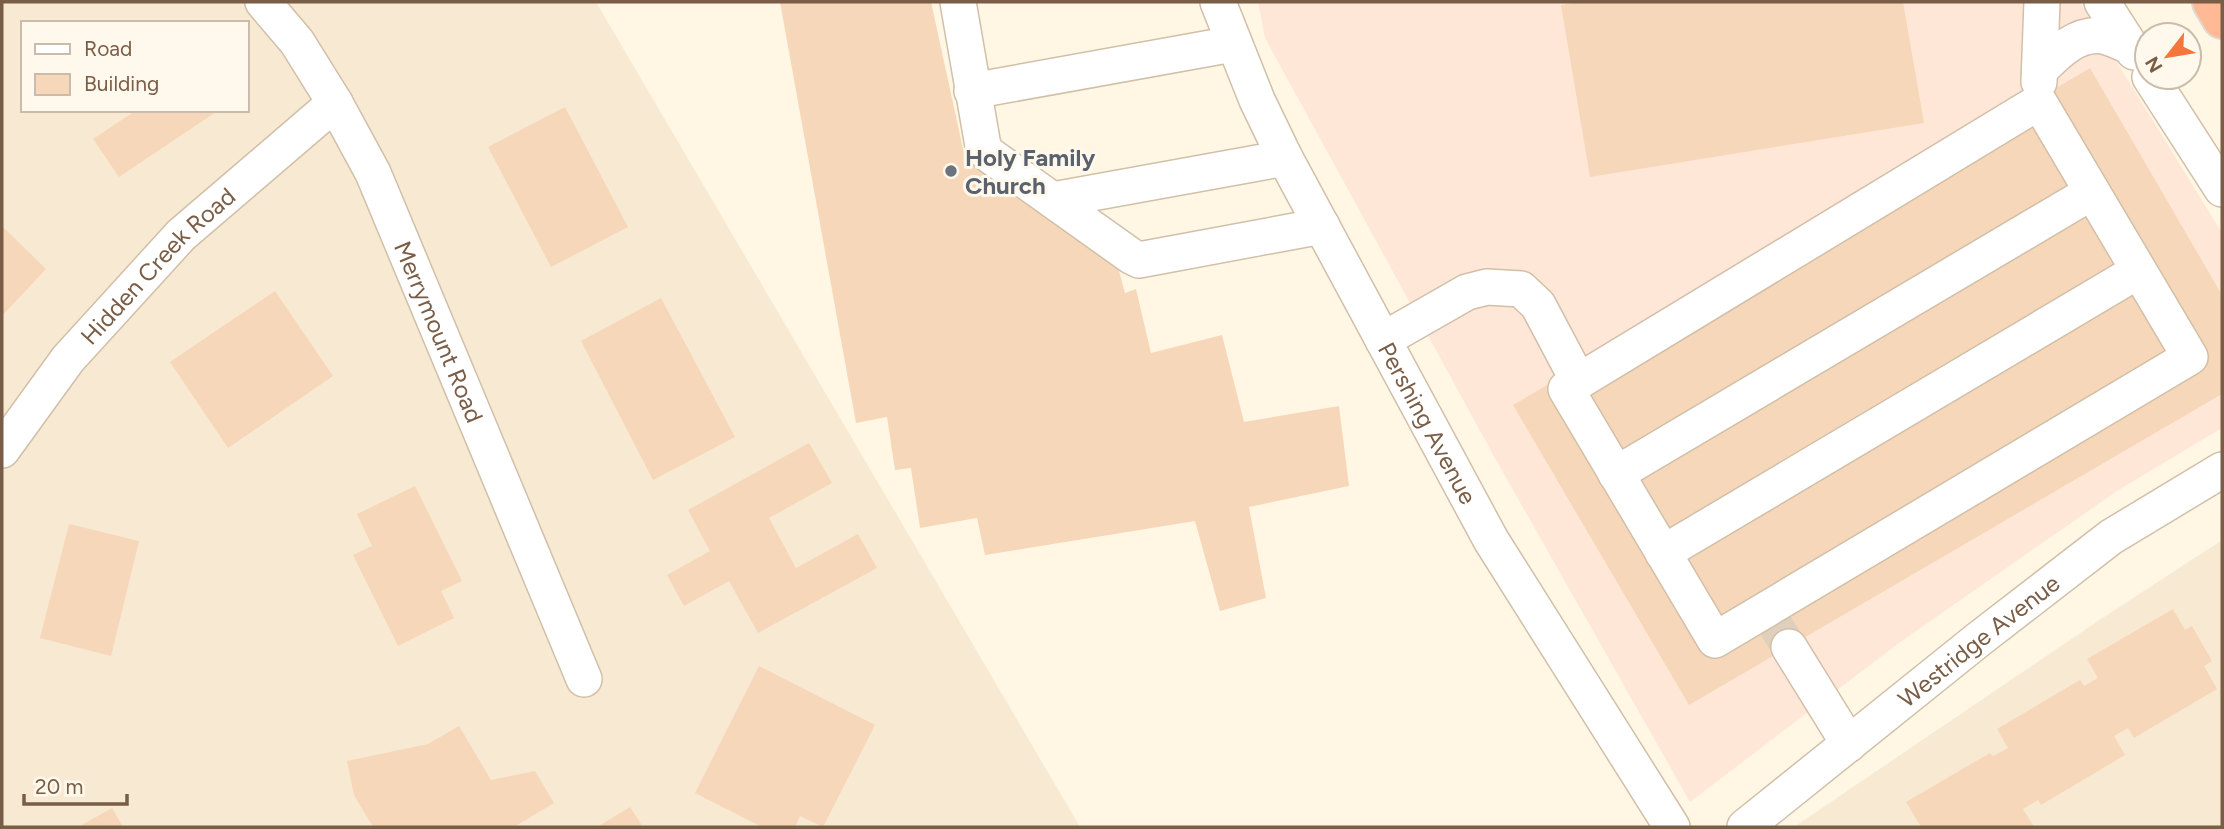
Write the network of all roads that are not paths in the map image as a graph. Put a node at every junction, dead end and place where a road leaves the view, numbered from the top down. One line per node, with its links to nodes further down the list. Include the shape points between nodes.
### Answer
1 (263, 2): 13 (street, Merrymount Road, via 296,42)
2 (958, 2): 11 (street)
3 (1219, 2): 8 (street, Pershing Avenue)
4 (2042, 2): 10 (street, via 2039,84 2060,50 2083,37 2104,36)
5 (2102, 2): 9 (street)
6 (2212, 2): 7 (highway)
7 (2222, 19)
8 (1233, 44): 11 (street); 14 (street, Pershing Avenue)
9 (2133, 51)
10 (2133, 56)
11 (972, 91): 17 (street, via 979,136 988,154)
12 (2159, 91): 15 (street)
13 (335, 103): 22 (street, Hidden Creek Road, via 181,235 68,359); 27 (street, Merrymount Road, via 373,173)
14 (1285, 158): 17 (street); 18 (street, Pershing Avenue)
15 (2222, 189)
16 (2092, 192): 19 (street); 24 (street); 24 (street, via 2039,102 1566,389)
17 (1053, 200): 18 (street, via 1139,260)
18 (1322, 226): 20 (street, Pershing Avenue)
19 (2138, 271): 25 (street); 25 (street, via 2190,357 1766,610 1715,640)
20 (1383, 340): 21 (street, via 1467,292 1487,287 1521,289 1538,305); 29 (street, Pershing Avenue, via 1491,540)
21 (1573, 371)
22 (2, 450)
23 (2222, 470): 28 (street, Westridge Avenue, via 2111,537)
24 (1616, 474): 25 (street)
25 (1663, 553)
26 (1789, 647): 28 (street)
27 (584, 679)
28 (1849, 744): 30 (street, Westridge Avenue)
29 (1672, 827)
30 (1745, 827)

